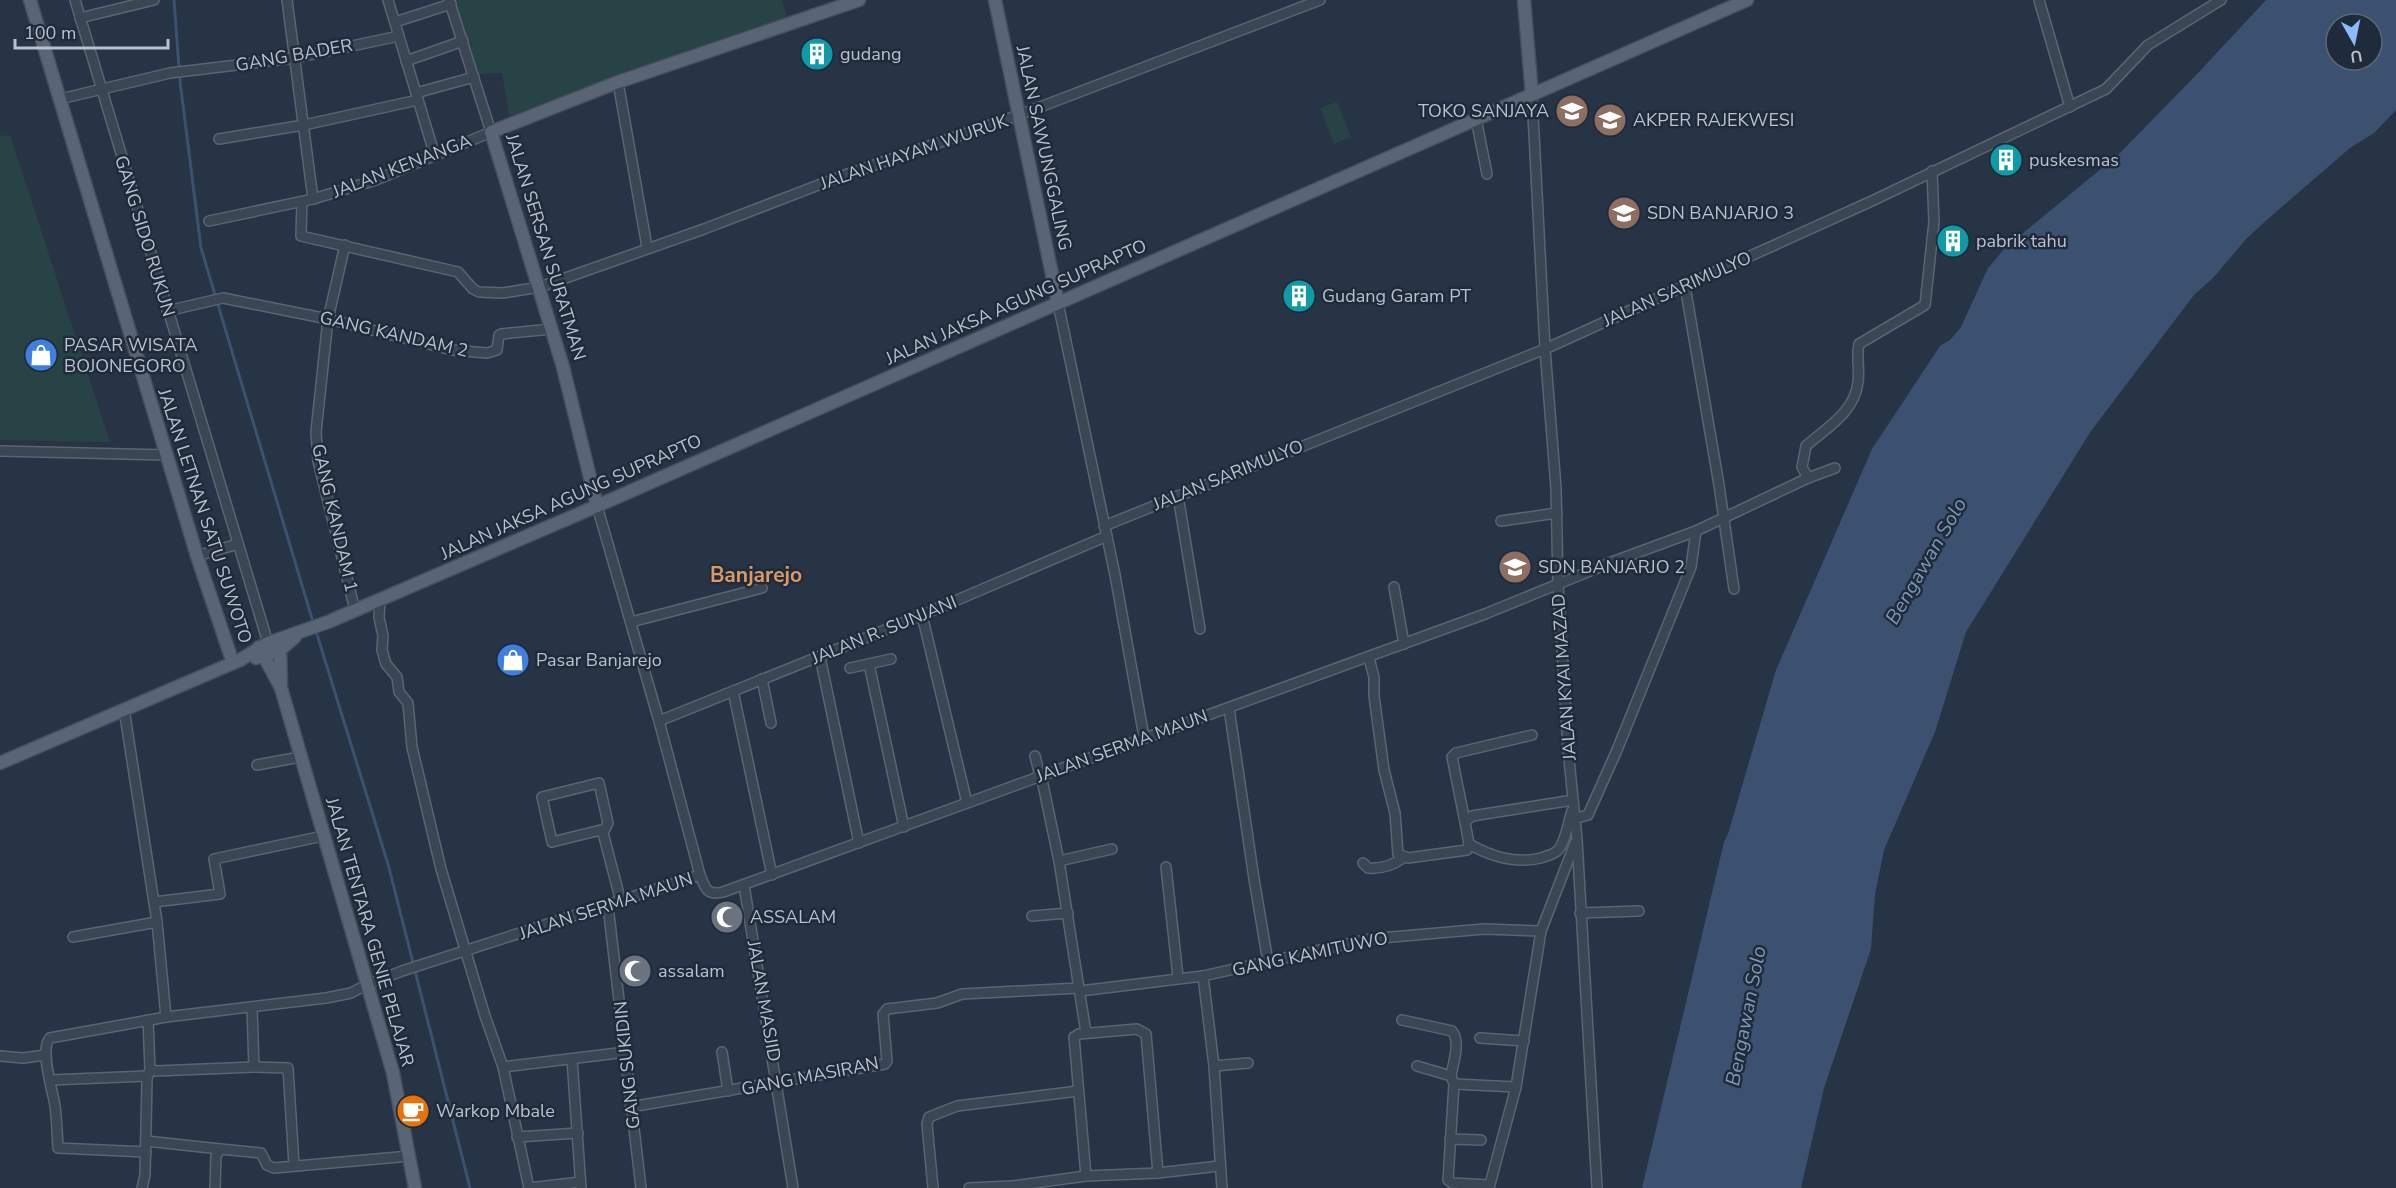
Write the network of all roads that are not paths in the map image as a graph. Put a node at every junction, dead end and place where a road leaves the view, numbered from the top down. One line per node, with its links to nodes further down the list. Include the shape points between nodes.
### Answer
1 (30, 0): 25 (main road, JALAN LETNAN SATU SUWOTO)
2 (75, 0): 14 (street, GANG SIDO RUKUN)
3 (154, 0): 14 (street)
4 (287, 0): 18 (street)
5 (388, 0): 15 (street)
6 (859, 0): 21 (main road, JALAN SERSAN SURATMAN)
7 (995, 0): 27 (main road, JALAN SAWUNGGALING)
8 (1320, 0): 27 (street, JALAN HAYAM WURUK)
9 (1524, 0): 23 (main road)
10 (1748, 0): 23 (main road, JALAN JAKSA AGUNG SUPRAPTO)
11 (2039, 0): 26 (street)
12 (2221, 0): 26 (street, JALAN SARIMULYO, via 2148,45 2106,89)
13 (450, 2): 15 (street); 17 (street)
14 (80, 18): 22 (street, GANG SIDO RUKUN)
15 (395, 22): 16 (street)
16 (399, 36): 18 (street, GANG BADER); 19 (street)
17 (463, 41): 19 (street); 20 (street)
18 (295, 58): 22 (street, GANG BADER, via 170,73); 29 (street)
19 (406, 61): 24 (street)
20 (474, 77): 24 (street); 30 (street)
21 (618, 82): 30 (main road, JALAN SERSAN SURATMAN); 39 (street)
22 (101, 88): 25 (street); 43 (street, GANG SIDO RUKUN)
23 (1532, 95): 28 (main road, JALAN JAKSA AGUNG SUPRAPTO); 46 (street, JALAN KYAI MAZAD)
24 (417, 96): 29 (street); 32 (street)
25 (60, 99): 48 (main road, JALAN LETNAN SATU SUWOTO)
26 (2070, 107): 33 (street, JALAN SARIMULYO)
27 (1019, 115): 39 (street, JALAN HAYAM WURUK); 42 (main road, JALAN SAWUNGGALING)
28 (1476, 119): 34 (street); 42 (main road, JALAN JAKSA AGUNG SUPRAPTO)
29 (304, 125): 31 (street); 35 (street)
30 (491, 132): 32 (street, JALAN KENANGA); 41 (main road, JALAN SERSAN SURATMAN)
31 (219, 139)
32 (435, 156): 35 (street, JALAN KENANGA, via 376,180)
33 (1932, 171): 40 (street, JALAN SARIMULYO); 50 (street, via 1934,222 1925,304 1859,344 1857,390 1830,428 1806,446 1802,467)
34 (1487, 174)
35 (313, 199): 36 (street, JALAN KENANGA)
36 (302, 202): 37 (street, JALAN KENANGA); 38 (street, JALAN HAYAM WURUK, via 301,236)
37 (209, 221)
38 (345, 245): 41 (street, JALAN HAYAM WURUK, via 458,272 479,292); 44 (street, GANG KANDAM 1)
39 (647, 248): 41 (street, JALAN HAYAM WURUK)
40 (1685, 286): 46 (street, JALAN SARIMULYO); 54 (street)
41 (540, 287): 45 (main road, JALAN SERSAN SURATMAN)
42 (1058, 303): 52 (main road, JALAN JAKSA AGUNG SUPRAPTO); 56 (street)
43 (167, 311): 44 (street, GANG KANDAM 2, via 223,298); 59 (street, GANG SIDO RUKUN)
44 (328, 319): 45 (street, GANG KANDAM 2, via 429,346 487,353 496,350 501,334); 66 (street, GANG KANDAM 1, via 316,432 318,461)
45 (552, 329): 52 (main road, JALAN SERSAN SURATMAN)
46 (1545, 349): 51 (street, JALAN SARIMULYO); 53 (street, JALAN KYAI MAZAD)
47 (0, 451): 48 (street)
48 (166, 455): 60 (main road, JALAN LETNAN SATU SUWOTO)
49 (1835, 468): 50 (street, JALAN SERMA MAUN)
50 (1808, 478): 54 (street, JALAN SERMA MAUN)
51 (1178, 495): 56 (street, JALAN SARIMULYO); 69 (street)
52 (597, 506): 65 (main road, JALAN JAKSA AGUNG SUPRAPTO); 68 (street)
53 (1557, 513): 55 (street); 61 (street, JALAN KYAI MAZAD)
54 (1722, 518): 57 (street, JALAN SERMA MAUN); 64 (street)
55 (1501, 521)
56 (1104, 526): 58 (street)
57 (1696, 531): 61 (street, JALAN SERMA MAUN); 93 (street, via 1691,567 1588,815 1577,818)
58 (1107, 536): 67 (street, JALAN R. SUNJANI); 86 (street)
59 (238, 544): 60 (street); 71 (street, GANG SIDO RUKUN)
60 (197, 556): 75 (main road, JALAN LETNAN SATU SUWOTO)
61 (1558, 584): 70 (street, JALAN SERMA MAUN); 93 (street, JALAN KYAI MAZAD)
62 (1394, 587): 70 (street)
63 (762, 588): 68 (street)
64 (1734, 589)
65 (380, 600): 66 (main road, JALAN JAKSA AGUNG SUPRAPTO); 119 (street, via 382,650 386,664 397,677 399,692 408,703 412,747 431,828)
66 (355, 610): 71 (main road, JALAN JAKSA AGUNG SUPRAPTO)
67 (922, 615): 72 (street, JALAN R. SUNJANI); 92 (street)
68 (630, 622): 83 (street)
69 (1200, 628)
70 (1404, 644): 73 (street, JALAN SERMA MAUN)
71 (269, 648): 75 (main road); 79 (main road, JALAN TENTARA GENIE PELAJAR); 79 (main road, JALAN TENTARA GENIE PELAJAR)
72 (820, 657): 78 (street, JALAN R. SUNJANI); 99 (street)
73 (1369, 658): 81 (street, JALAN SERMA MAUN); 102 (street, via 1384,770 1395,813 1398,854)
74 (891, 659): 76 (street)
75 (237, 662): 82 (main road)
76 (869, 664): 77 (street); 95 (street)
77 (850, 668)
78 (762, 679): 80 (street, JALAN R. SUNJANI); 84 (street)
79 (281, 688): 88 (main road, JALAN TENTARA GENIE PELAJAR)
80 (733, 691): 83 (street, JALAN R. SUNJANI); 107 (street)
81 (1229, 708): 86 (street, JALAN SERMA MAUN); 120 (street)
82 (124, 709): 89 (main road); 109 (street)
83 (659, 721): 106 (street)
84 (771, 723)
85 (1532, 735): 94 (street, via 1452,757)
86 (1144, 737): 91 (street, JALAN SERMA MAUN)
87 (1035, 756): 91 (street)
88 (300, 757): 90 (street); 97 (main road, JALAN TENTARA GENIE PELAJAR)
89 (0, 763)
90 (257, 765)
91 (1040, 776): 92 (street, JALAN SERMA MAUN); 103 (street)
92 (968, 803): 95 (street, JALAN SERMA MAUN)
93 (1574, 806): 94 (street, via 1480,814); 98 (street, JALAN KYAI MAZAD); 100 (street, via 1562,842 1552,854 1518,861)
94 (1465, 822): 100 (street)
95 (904, 826): 99 (street, JALAN SERMA MAUN)
96 (605, 829): 96 (street, via 608,823 599,783 543,797 552,842); 110 (street)
97 (323, 836): 109 (street, via 214,859 220,894); 123 (main road, JALAN TENTARA GENIE PELAJAR)
98 (1577, 839): 114 (street, JALAN KYAI MAZAD); 117 (street)
99 (859, 843): 107 (street, JALAN SERMA MAUN)
100 (1469, 844): 102 (street, via 1467,850 1459,852)
101 (1112, 849): 103 (street)
102 (1403, 858): 104 (street, via 1390,866 1368,868)
103 (1059, 861): 113 (street)
104 (1363, 863)
105 (1166, 867): 122 (street)
106 (700, 875): 108 (street, JALAN SERMA MAUN, via 706,891 711,893); 110 (street, JALAN SERMA MAUN)
107 (772, 875): 108 (street, JALAN SERMA MAUN)
108 (744, 885): 145 (street, JALAN MASJID)
109 (154, 902): 116 (street)
110 (621, 902): 111 (street, JALAN SERMA MAUN)
111 (608, 906): 119 (street, JALAN SERMA MAUN); 132 (street, GANG SUKIDIN)
112 (1639, 911): 114 (street)
113 (1068, 913): 115 (street); 124 (street)
114 (1580, 913): 173 (street, JALAN KYAI MAZAD)
115 (1032, 916)
116 (157, 922): 118 (street); 126 (street)
117 (1541, 931): 120 (street, GANG KAMITUWO, via 1484,929 1369,939); 131 (street)
118 (73, 937)
119 (467, 951): 123 (street, JALAN SERMA MAUN); 141 (street)
120 (1268, 962): 121 (street, GANG KAMITUWO)
121 (1203, 976): 122 (street, GANG KAMITUWO); 138 (street)
122 (1178, 977): 124 (street, GANG KAMITUWO)
123 (368, 984): 125 (street, JALAN SERMA MAUN, via 351,993); 157 (main road, JALAN TENTARA GENIE PELAJAR, via 393,1072)
124 (1079, 990): 129 (street); 145 (street, GANG MASIRAN, via 962,994 937,1004 886,1009 885,1064)
125 (252, 1008): 126 (street, JALAN SERMA MAUN); 140 (street)
126 (166, 1017): 127 (street, JALAN SERMA MAUN)
127 (148, 1020): 134 (street, JALAN SERMA MAUN, via 50,1038); 142 (street)
128 (1402, 1020): 144 (street, via 1455,1034)
129 (1086, 1033): 148 (street, via 1073,1040); 160 (street, via 1137,1029 1146,1034)
130 (1480, 1038): 131 (street)
131 (1524, 1041): 146 (street)
132 (626, 1052): 136 (street); 149 (street, GANG SUKIDIN)
133 (722, 1052): 147 (street)
134 (46, 1055): 135 (street); 143 (street)
135 (0, 1056)
136 (572, 1059): 141 (street); 150 (street)
137 (1248, 1063): 138 (street)
138 (1214, 1066): 159 (street)
139 (1417, 1066): 144 (street)
140 (254, 1067): 142 (street); 158 (street, via 288,1068)
141 (503, 1067): 151 (street)
142 (149, 1072): 143 (street); 154 (street)
143 (50, 1080): 156 (street, via 58,1149)
144 (1452, 1080): 146 (street); 152 (street)
145 (778, 1083): 147 (street, GANG MASIRAN); 169 (street, JALAN MASJID)
146 (1516, 1086): 163 (street)
147 (728, 1091): 149 (street, GANG MASIRAN)
148 (1078, 1091): 161 (street); 170 (street, via 957,1106 929,1117)
149 (630, 1107): 168 (street, GANG SUKIDIN)
150 (578, 1133): 151 (street); 162 (street)
151 (517, 1137): 167 (street)
152 (1450, 1139): 153 (street); 163 (street, via 1448,1180)
153 (1481, 1140)
154 (146, 1141): 155 (street); 156 (street)
155 (220, 1149): 158 (street, via 261,1153 269,1167); 165 (street, via 216,1156)
156 (146, 1152): 164 (street)
157 (410, 1156): 158 (street); 166 (main road, JALAN TENTARA GENIE PELAJAR)
158 (294, 1165)
159 (1219, 1166): 160 (street); 172 (street)
160 (1158, 1173): 161 (street, via 1127,1179)
161 (1086, 1176): 171 (street)
162 (581, 1185): 167 (street)
163 (1489, 1187)
164 (142, 1188)
165 (215, 1188)
166 (415, 1188)
167 (529, 1188)
168 (641, 1188)
169 (793, 1188)
170 (933, 1188)
171 (969, 1188)
172 (1222, 1188)
173 (1598, 1188)

